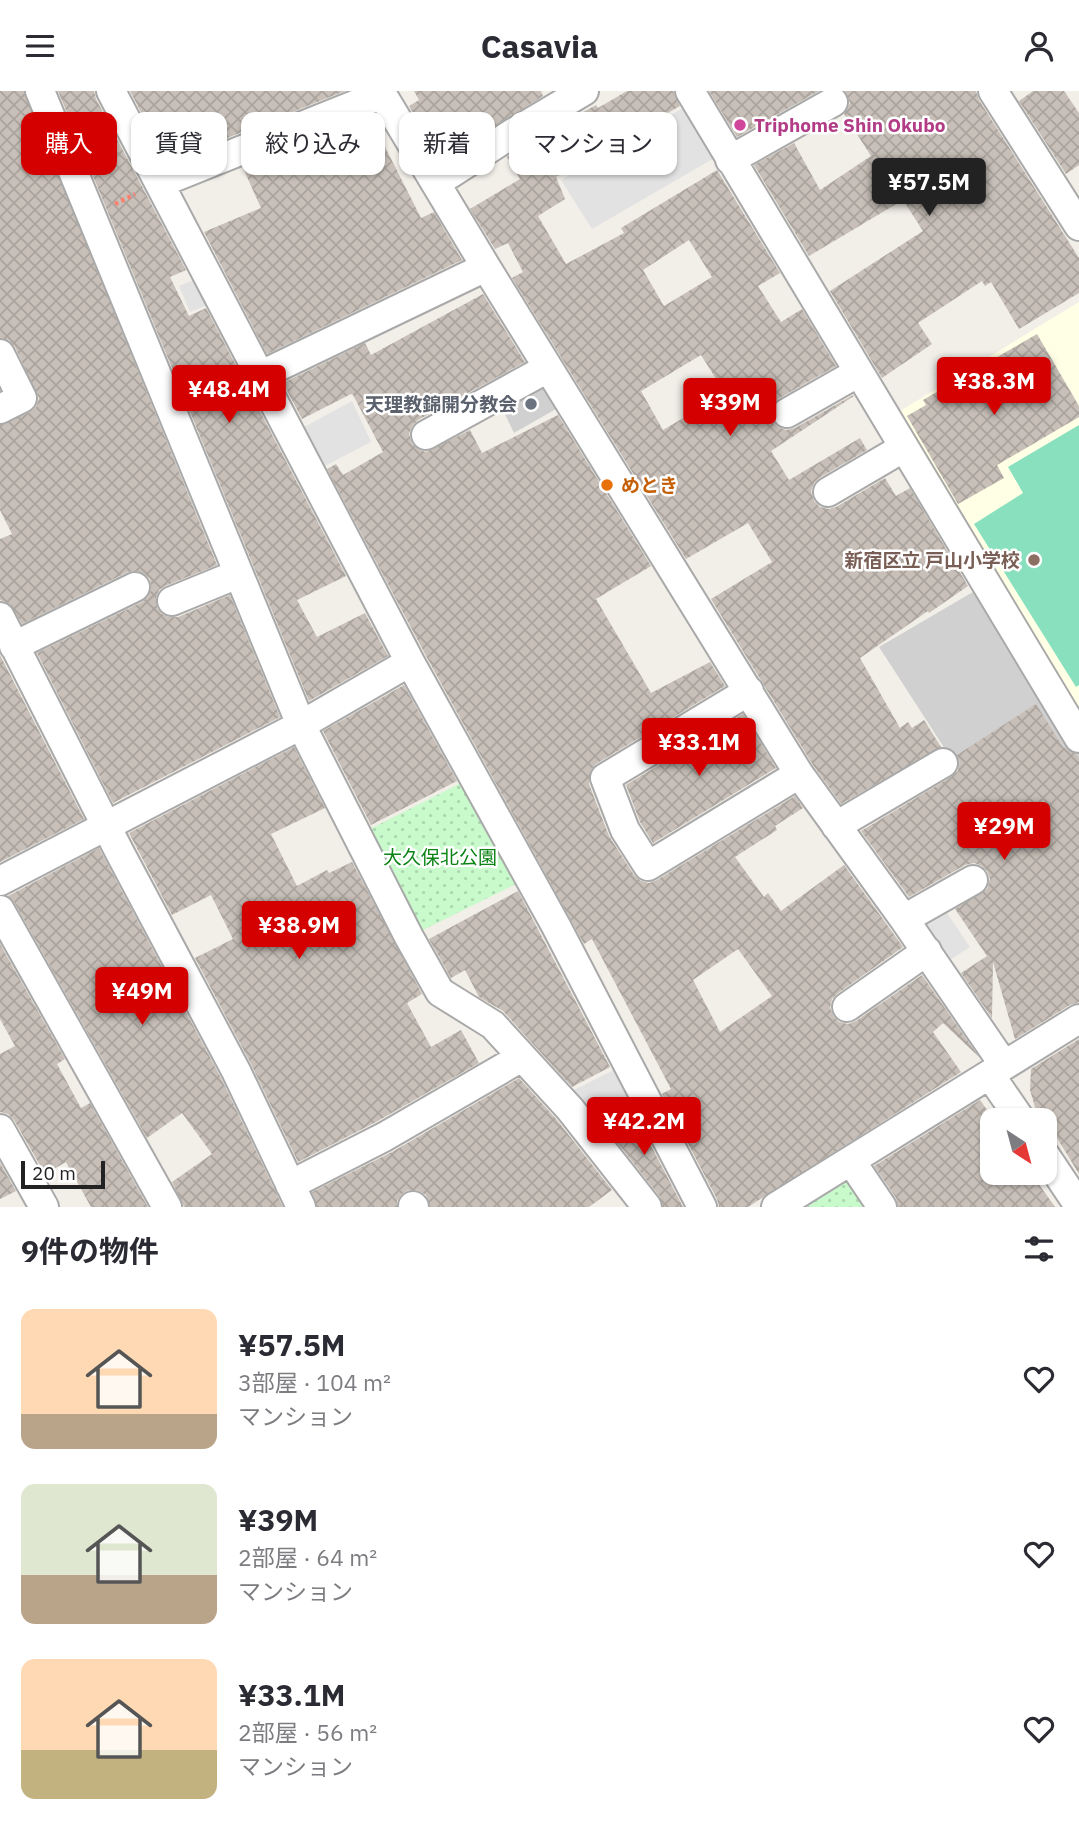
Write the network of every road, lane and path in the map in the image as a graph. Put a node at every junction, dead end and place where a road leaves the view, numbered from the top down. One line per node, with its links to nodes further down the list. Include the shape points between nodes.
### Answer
1 (40, 91): 11 (street)
2 (111, 91): 9 (street)
3 (584, 91): 10 (street)
4 (690, 91): 8 (street)
5 (993, 91): 12 (street)
6 (381, 93): 9 (street); 10 (street)
7 (833, 102): 8 (street)
8 (730, 160): 16 (street)
9 (160, 183): 11 (path); 17 (street)
10 (436, 183): 13 (street)
11 (92, 215): 23 (street)
12 (1079, 226)
13 (485, 267): 15 (street); 17 (street)
14 (0, 353): 18 (street, via 22,398)
15 (548, 368): 20 (street); 29 (street)
16 (859, 372): 19 (street); 21 (street)
17 (261, 375): 28 (street)
18 (0, 409)
19 (787, 413)
20 (426, 435)
21 (903, 448): 22 (street); 31 (street)
22 (828, 492)
23 (237, 575): 25 (street); 30 (street)
24 (135, 587): 27 (street)
25 (172, 601)
26 (0, 617): 27 (street)
27 (14, 646): 35 (street)
28 (410, 662): 30 (street); 54 (street, via 556,926)
29 (749, 691): 33 (street); 33 (street, via 605,778 625,829 648,866)
30 (301, 725): 35 (street); 43 (street, via 440,992 493,1025)
31 (1079, 738)
32 (943, 763): 34 (street)
33 (799, 774): 34 (street)
34 (836, 826): 39 (street)
35 (107, 827): 37 (street); 49 (street, via 236,1072)
36 (973, 880): 39 (street)
37 (0, 881)
38 (0, 911): 52 (street)
39 (904, 919): 40 (street)
40 (927, 951): 41 (street); 44 (street)
41 (847, 1007)
42 (1079, 1019): 44 (street)
43 (522, 1057): 49 (street, via 384,1137); 53 (street, via 570,1109)
44 (997, 1070): 45 (street); 47 (street)
45 (1015, 1108)
46 (0, 1129): 51 (street)
47 (851, 1161): 55 (street); 56 (street)
48 (1057, 1173): 50 (street)
49 (295, 1196)
50 (1079, 1206)
51 (44, 1207)
52 (167, 1207)
53 (647, 1207)
54 (702, 1207)
55 (776, 1207)
56 (882, 1207)

